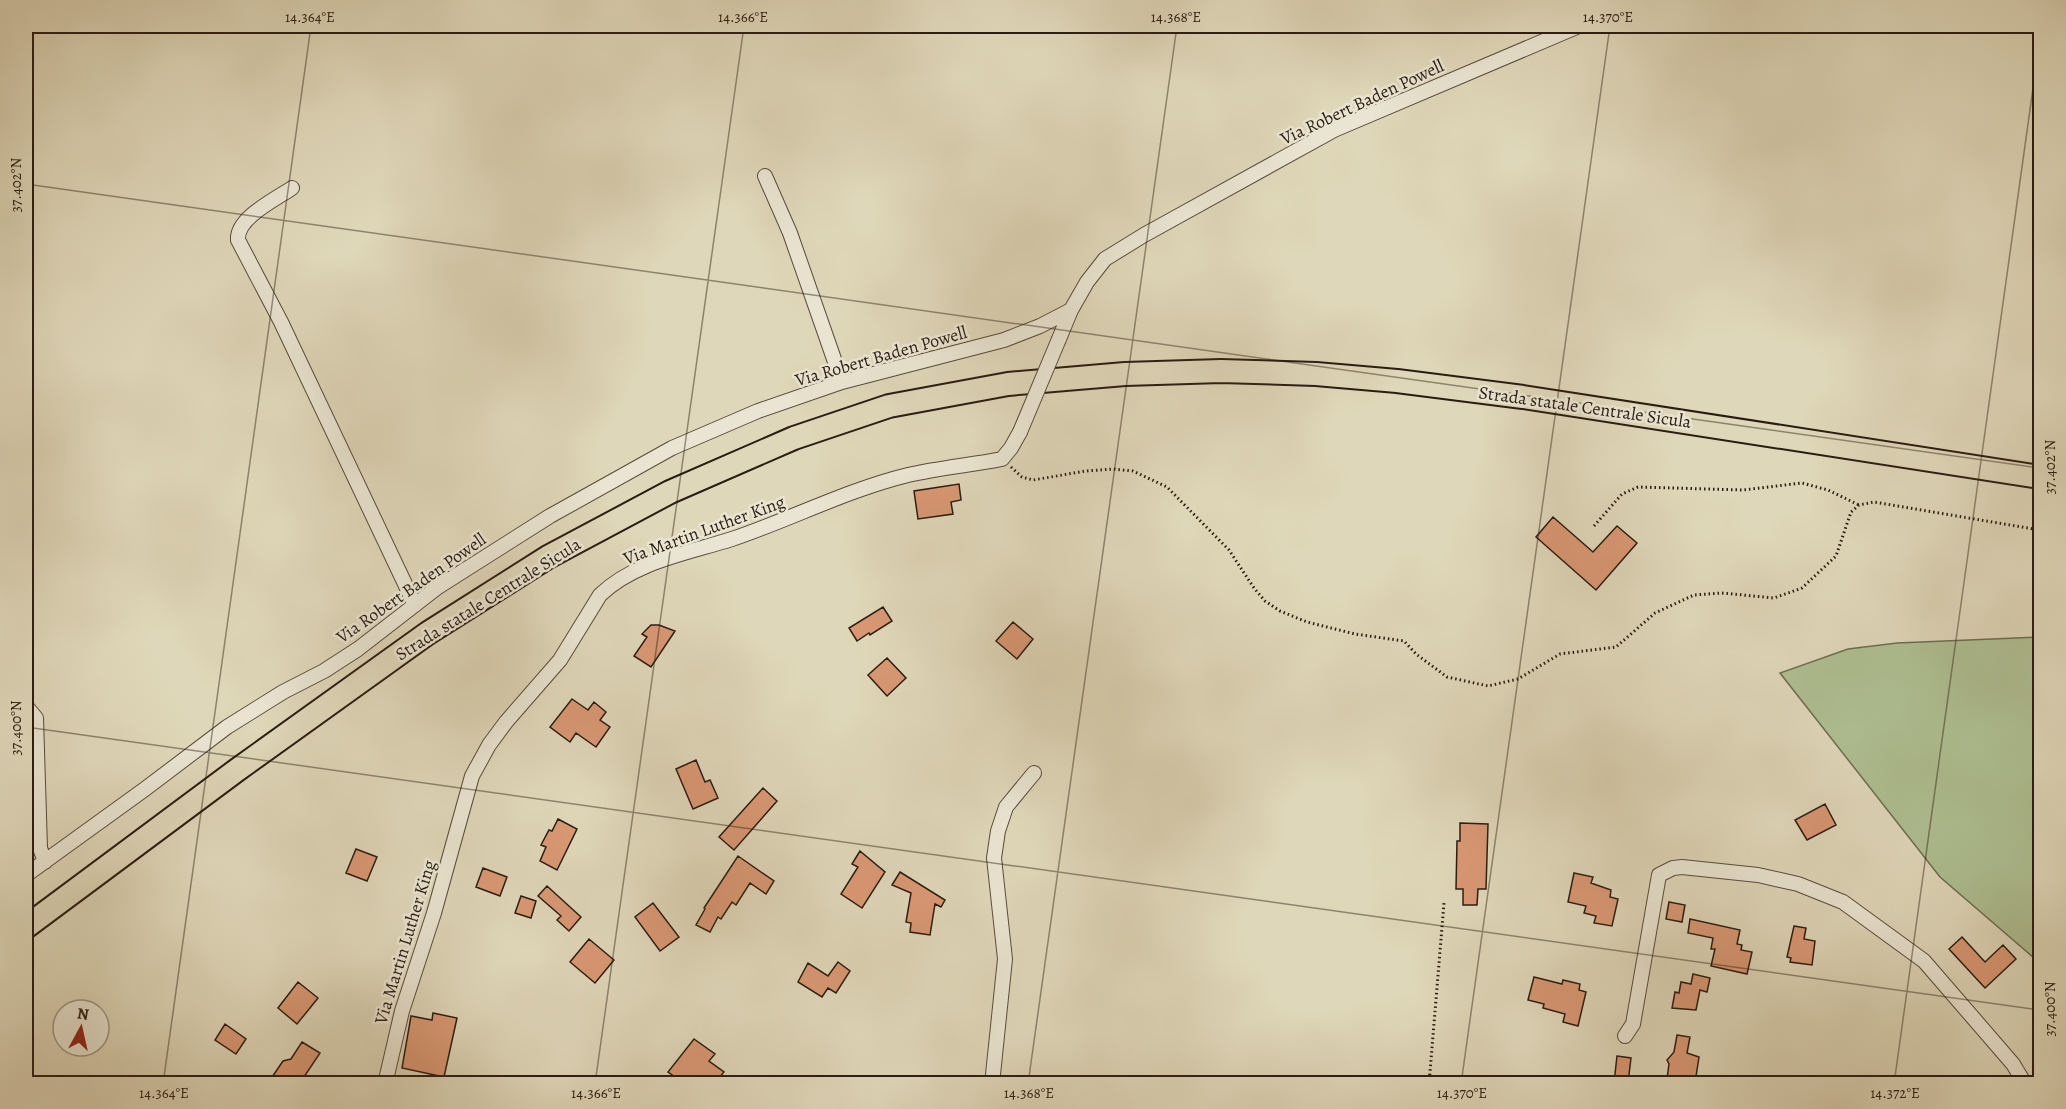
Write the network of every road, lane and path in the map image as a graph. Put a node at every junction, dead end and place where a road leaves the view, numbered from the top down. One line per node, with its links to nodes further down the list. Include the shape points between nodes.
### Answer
1 (1579, 26): 4 (street, Via Robert Baden Powell, via 1334,130 1144,235 1105,259)
2 (765, 176): 5 (street, via 790,233)
3 (292, 188): 11 (street, via 247,219 238,230 238,240)
4 (1071, 310): 5 (street, Via Robert Baden Powell, via 1004,340); 6 (street, bridge, via 1020,432)
5 (842, 382): 11 (street, Via Robert Baden Powell, via 758,411 672,448 550,516)
6 (1002, 459): 8 (path, via 1022,477 1033,480 1086,471 1133,471 1167,487 1229,550 1265,601 1280,611 1355,634 1404,641 1447,677 1488,686 1518,679 1560,654 1616,647 1655,613 1694,595 1722,593 1774,598 1802,588 1836,556 1851,512); 19 (street, Via Martin Luther King, via 908,475 821,503 792,517 649,566 600,596 560,660 500,730 472,776 402,1011)
7 (2040, 477): 17 (main road, Strada statale Centrale Sicula, via 1523,397 1316,375 1221,371 1125,374 1008,384 889,406 794,438 670,492 548,557 428,633)
8 (1859, 505): 9 (path, via 1802,483 1743,490 1638,488 1622,494); 10 (path, via 1874,502)
9 (1594, 526)
10 (2040, 530)
11 (415, 605): 14 (street, Via Robert Baden Powell, via 358,649 227,727)
12 (26, 706): 14 (street, via 36,718 40,848)
13 (1034, 772): 20 (street, via 1006,807 994,858 1005,959)
14 (45, 862): 15 (street, Via Robert Baden Powell)
15 (26, 875)
16 (1444, 903): 21 (path)
17 (26, 927)
18 (1625, 1036): 22 (street, via 1633,1024 1659,875 1682,867 1758,875 1798,884 1843,902 1924,961)
19 (386, 1083)
20 (992, 1083)
21 (1429, 1083)
22 (2025, 1083)

